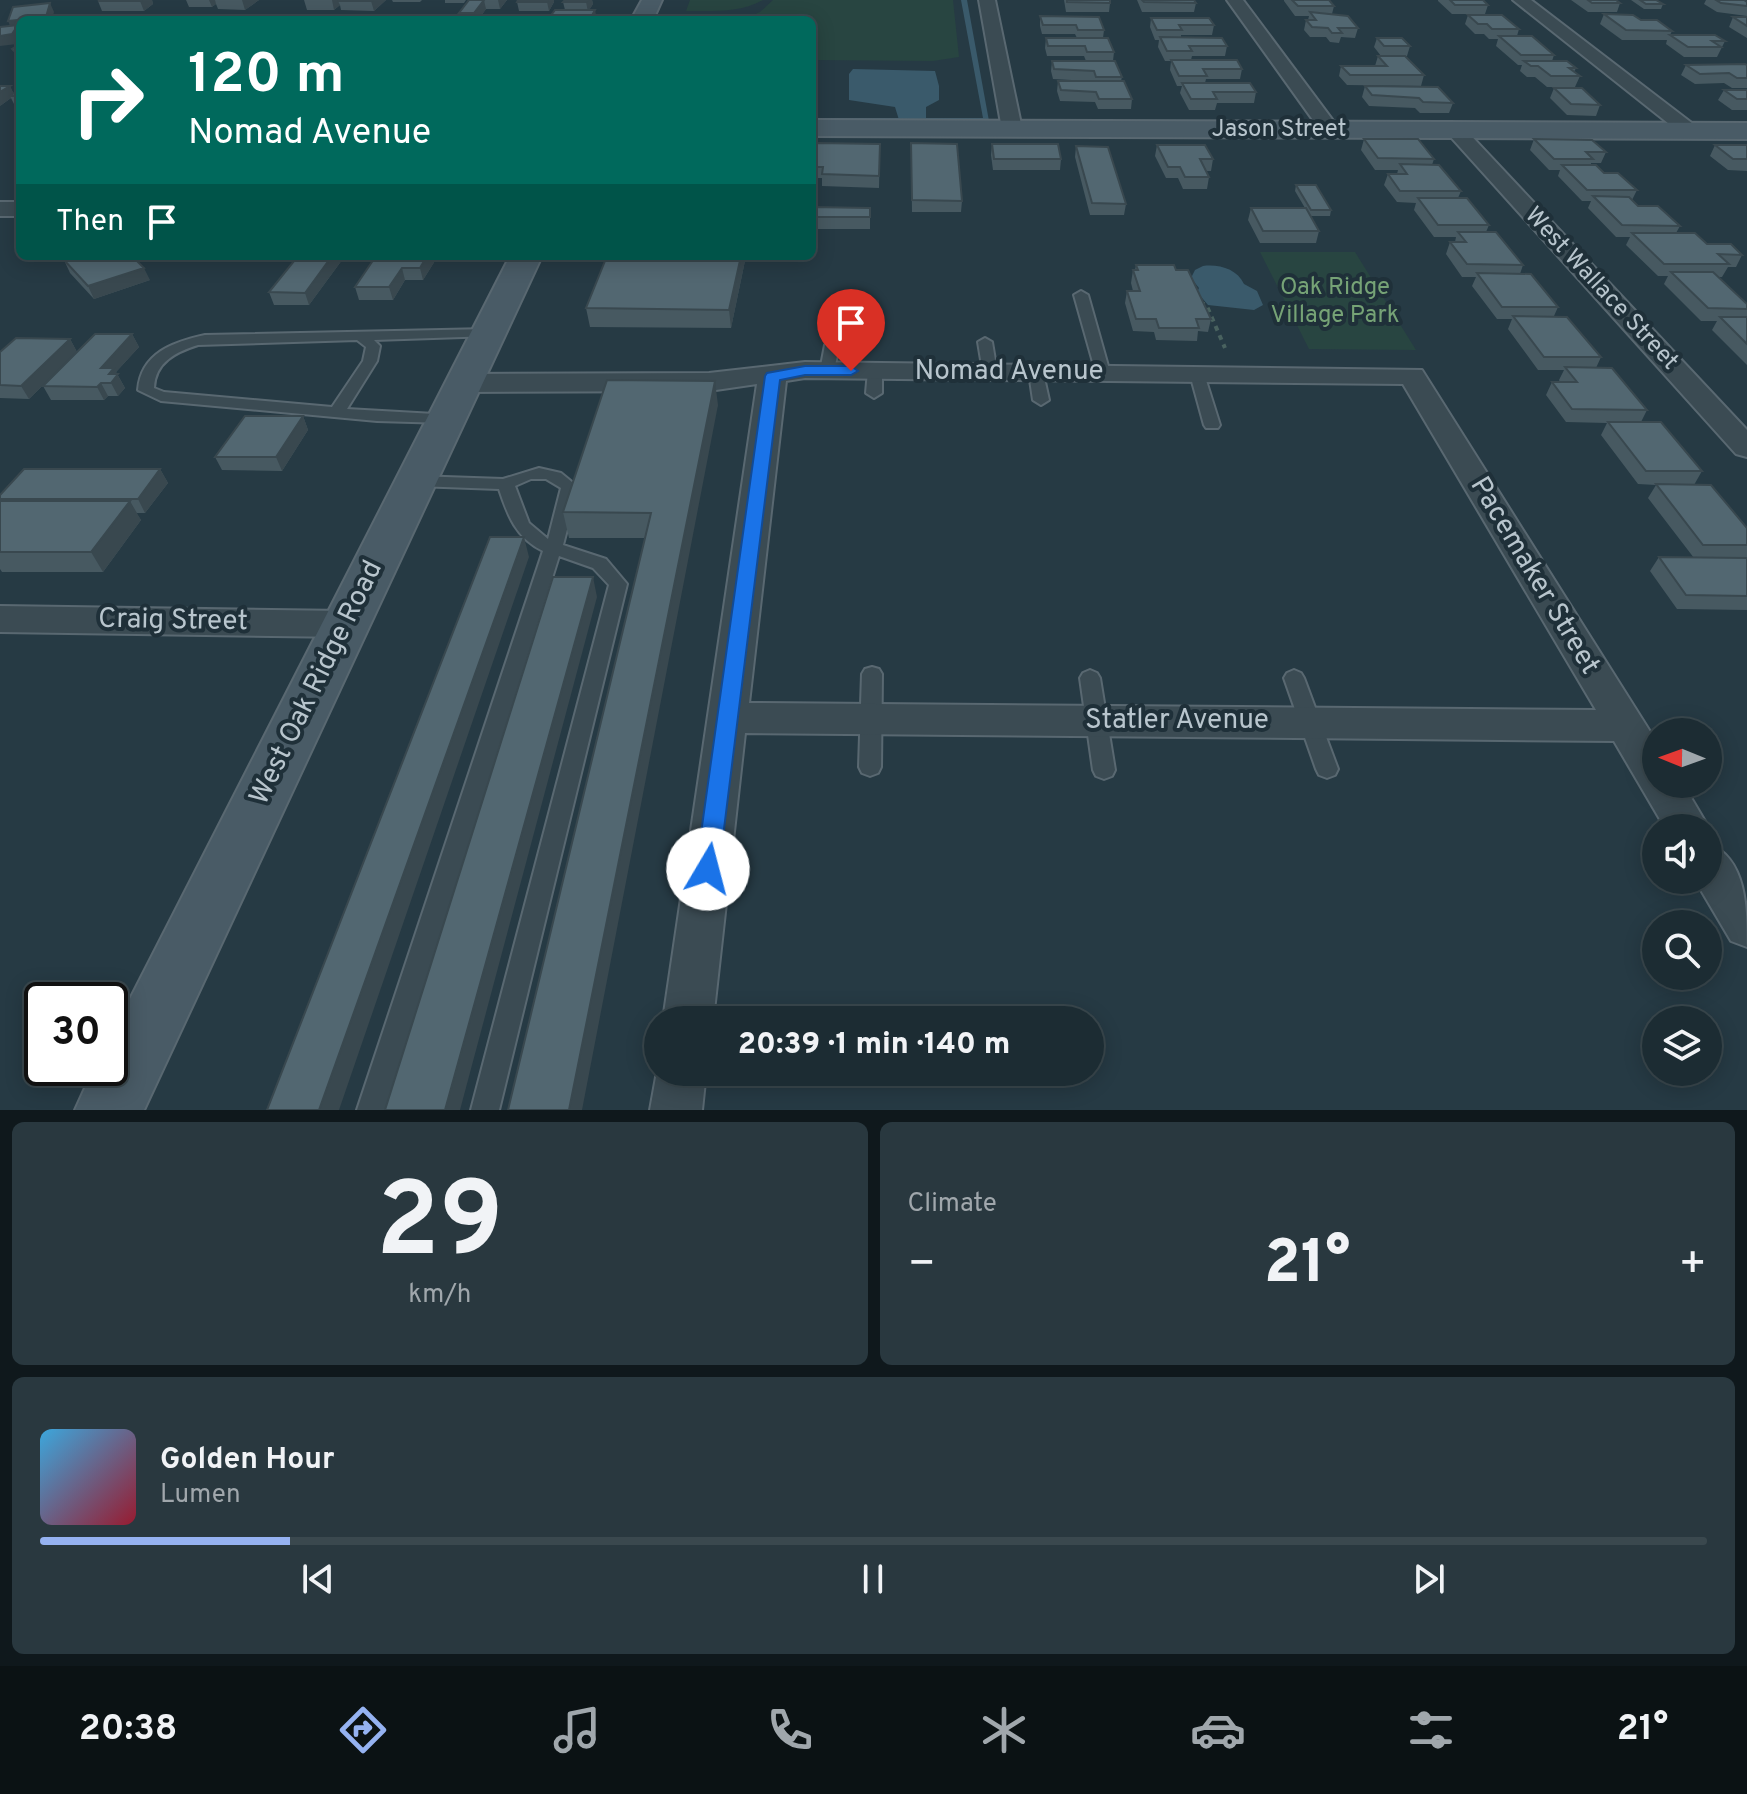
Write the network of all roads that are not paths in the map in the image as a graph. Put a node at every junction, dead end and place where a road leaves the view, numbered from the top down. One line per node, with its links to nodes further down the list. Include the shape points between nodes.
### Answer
1 (987, 0): 5 (street)
2 (1235, 0): 6 (street)
3 (1521, 0): 8 (street)
4 (816, 128): 5 (street, Jason Street)
5 (1012, 129): 6 (street, Jason Street)
6 (1330, 130): 7 (street, Jason Street)
7 (1456, 131): 8 (street, Jason Street); 25 (street, West Wallace Street)
8 (1690, 131): 9 (street, Jason Street)
9 (1747, 131)
10 (524, 260): 12 (street, West Oak Ridge Road)
11 (1081, 295): 17 (lane)
12 (488, 333): 13 (lane); 21 (street, West Oak Ridge Road)
13 (361, 336): 23 (lane, via 373,346 370,361); 23 (lane, via 205,339 180,344 165,354 145,379 146,390 161,396)
14 (985, 342): 15 (lane)
15 (990, 372): 16 (street, Nomad Avenue); 19 (street, Nomad Avenue, via 875,382 830,358 805,370)
16 (1036, 373): 17 (street, Nomad Avenue); 22 (lane)
17 (1103, 373): 18 (street, Nomad Avenue)
18 (1197, 374): 20 (street, Nomad Avenue); 24 (lane)
19 (772, 376): 21 (street, Nomad Avenue); 34 (street)
20 (1412, 376): 38 (street, Pacemaker Street)
21 (455, 400): 23 (lane); 26 (street, West Oak Ridge Road)
22 (1041, 400)
23 (337, 412)
24 (1212, 425)
25 (1747, 448)
26 (416, 481): 27 (lane); 30 (street, West Oak Ridge Road)
27 (506, 484): 28 (lane, via 526,529 535,540); 28 (lane, via 550,473 570,487)
28 (553, 546): 48 (lane); 49 (lane, via 606,566 618,584)
29 (0, 619): 30 (street, Craig Street)
30 (346, 624): 47 (street, West Oak Ridge Road)
31 (872, 674): 35 (lane)
32 (1090, 678): 36 (lane)
33 (1294, 678): 37 (lane)
34 (728, 718): 35 (street, Statler Avenue); 45 (street)
35 (871, 719): 36 (street, Statler Avenue); 40 (lane)
36 (1097, 721): 37 (street, Statler Avenue); 42 (lane)
37 (1310, 721): 38 (street, Statler Avenue); 41 (lane)
38 (1625, 726): 39 (street, Pacemaker Street)
39 (1642, 753)
40 (870, 767)
41 (1327, 769)
42 (1104, 770)
43 (1722, 885): 44 (street)
44 (1747, 926)
45 (690, 1006)
46 (679, 1086): 50 (street)
47 (109, 1110)
48 (371, 1110)
49 (485, 1110)
50 (676, 1110)

